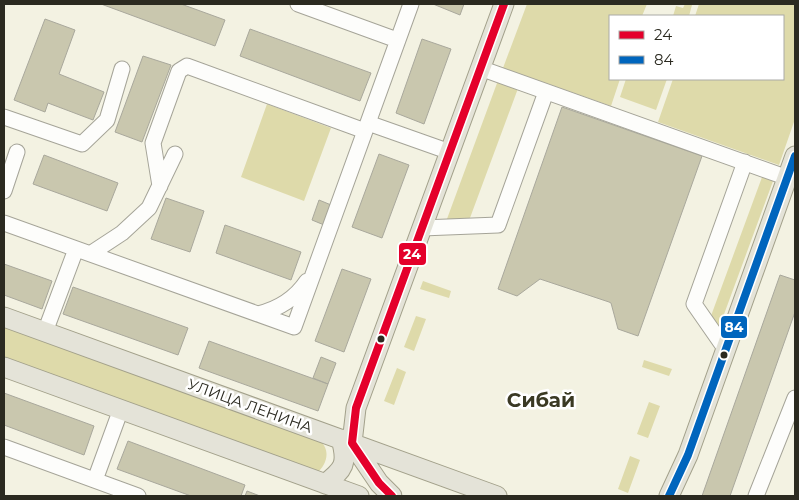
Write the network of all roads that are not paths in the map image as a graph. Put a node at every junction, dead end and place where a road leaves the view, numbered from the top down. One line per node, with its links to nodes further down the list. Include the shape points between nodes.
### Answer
1 (298, 4): 4 (lane)
2 (411, 4): 4 (lane)
3 (504, 4): 6 (main road)
4 (398, 40): 9 (lane)
5 (122, 68): 8 (lane, via 107,120 82,144)
6 (480, 68): 7 (lane); 11 (main road)
7 (546, 92): 14 (lane); 19 (lane, via 498,225)
8 (4, 117)
9 (367, 127): 11 (lane); 16 (lane, via 187,66 179,71 153,143); 21 (lane)
10 (17, 152): 17 (lane)
11 (450, 152): 19 (main road)
12 (175, 154): 16 (lane)
13 (795, 156): 15 (main road)
14 (745, 162): 15 (lane); 25 (lane, via 694,304)
15 (788, 178): 25 (main road)
16 (160, 186): 20 (lane, via 149,208 122,233)
17 (4, 191)
18 (4, 223): 20 (lane)
19 (422, 228): 29 (main road, via 356,408)
20 (83, 252): 22 (lane); 24 (lane)
21 (315, 270): 22 (lane, via 289,301 275,310); 22 (lane, via 294,327)
22 (258, 314)
23 (4, 317): 24 (main road, УЛИЦА ЛЕНИНА)
24 (46, 332): 29 (main road, УЛИЦА ЛЕНИНА)
25 (726, 350): 39 (main road, via 688,455)
26 (4, 367): 28 (main road)
27 (795, 398): 40 (lane)
28 (121, 409): 31 (lane); 32 (main road)
29 (347, 442): 32 (main road, via 340,472); 33 (main road, УЛИЦА ЛЕНИНА); 36 (main road)
30 (4, 446): 31 (lane)
31 (95, 480): 34 (lane)
32 (325, 484): 35 (main road)
33 (478, 490): 37 (main road); 38 (main road, УЛИЦА ЛЕНИНА)
34 (138, 496)
35 (359, 496)
36 (392, 496)
37 (454, 496)
38 (497, 496)
39 (669, 496)
40 (756, 496)

